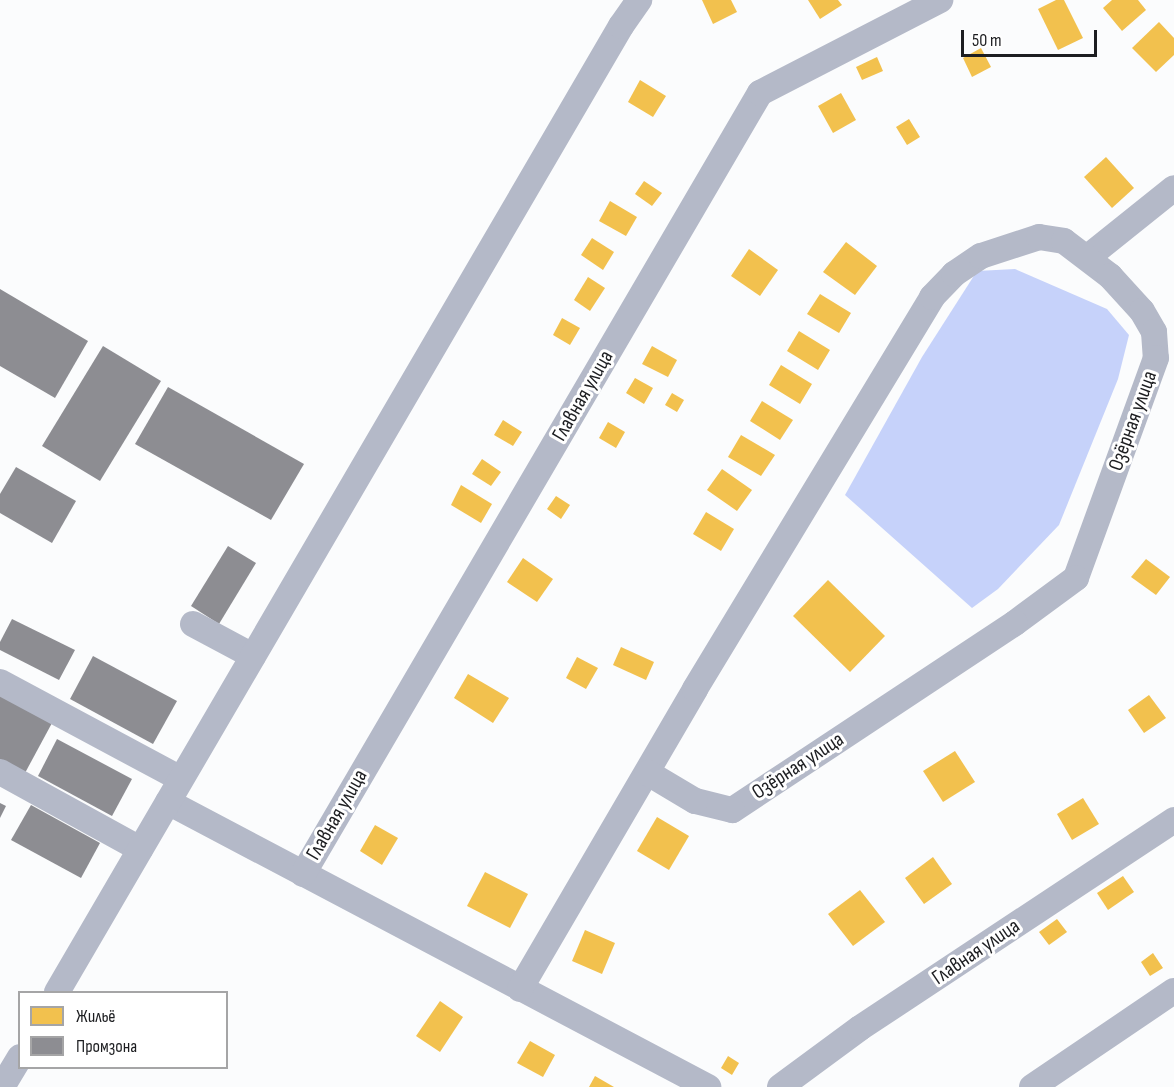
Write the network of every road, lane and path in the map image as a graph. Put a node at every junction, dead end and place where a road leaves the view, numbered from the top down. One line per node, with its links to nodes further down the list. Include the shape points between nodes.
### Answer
1 (639, 0): 6 (street)
2 (940, 0): 14 (street, Главная улица, via 760,93)
3 (1174, 188): 4 (street)
4 (1088, 257): 9 (street, Озёрная улица, via 1064,241 1039,237 981,256 954,274 932,297); 9 (street, Озёрная улица, via 1142,310 1154,332 1156,357 1077,578 732,810 695,801)
5 (193, 624): 6 (street)
6 (253, 656): 10 (street)
7 (0, 682): 10 (street)
8 (0, 772): 13 (street)
9 (648, 773): 15 (street, Озёрная улица)
10 (181, 779): 11 (street)
11 (168, 802): 13 (street); 14 (street, Главная улица)
12 (1174, 820): 19 (street, Главная улица, via 860,1028)
13 (140, 849): 16 (street)
14 (303, 874): 15 (street, Главная улица)
15 (520, 989): 21 (street, Главная улица)
16 (58, 991)
17 (1174, 991): 22 (street)
18 (18, 1061): 20 (street)
19 (791, 1084)
20 (2, 1087)
21 (708, 1087)
22 (1032, 1087)

